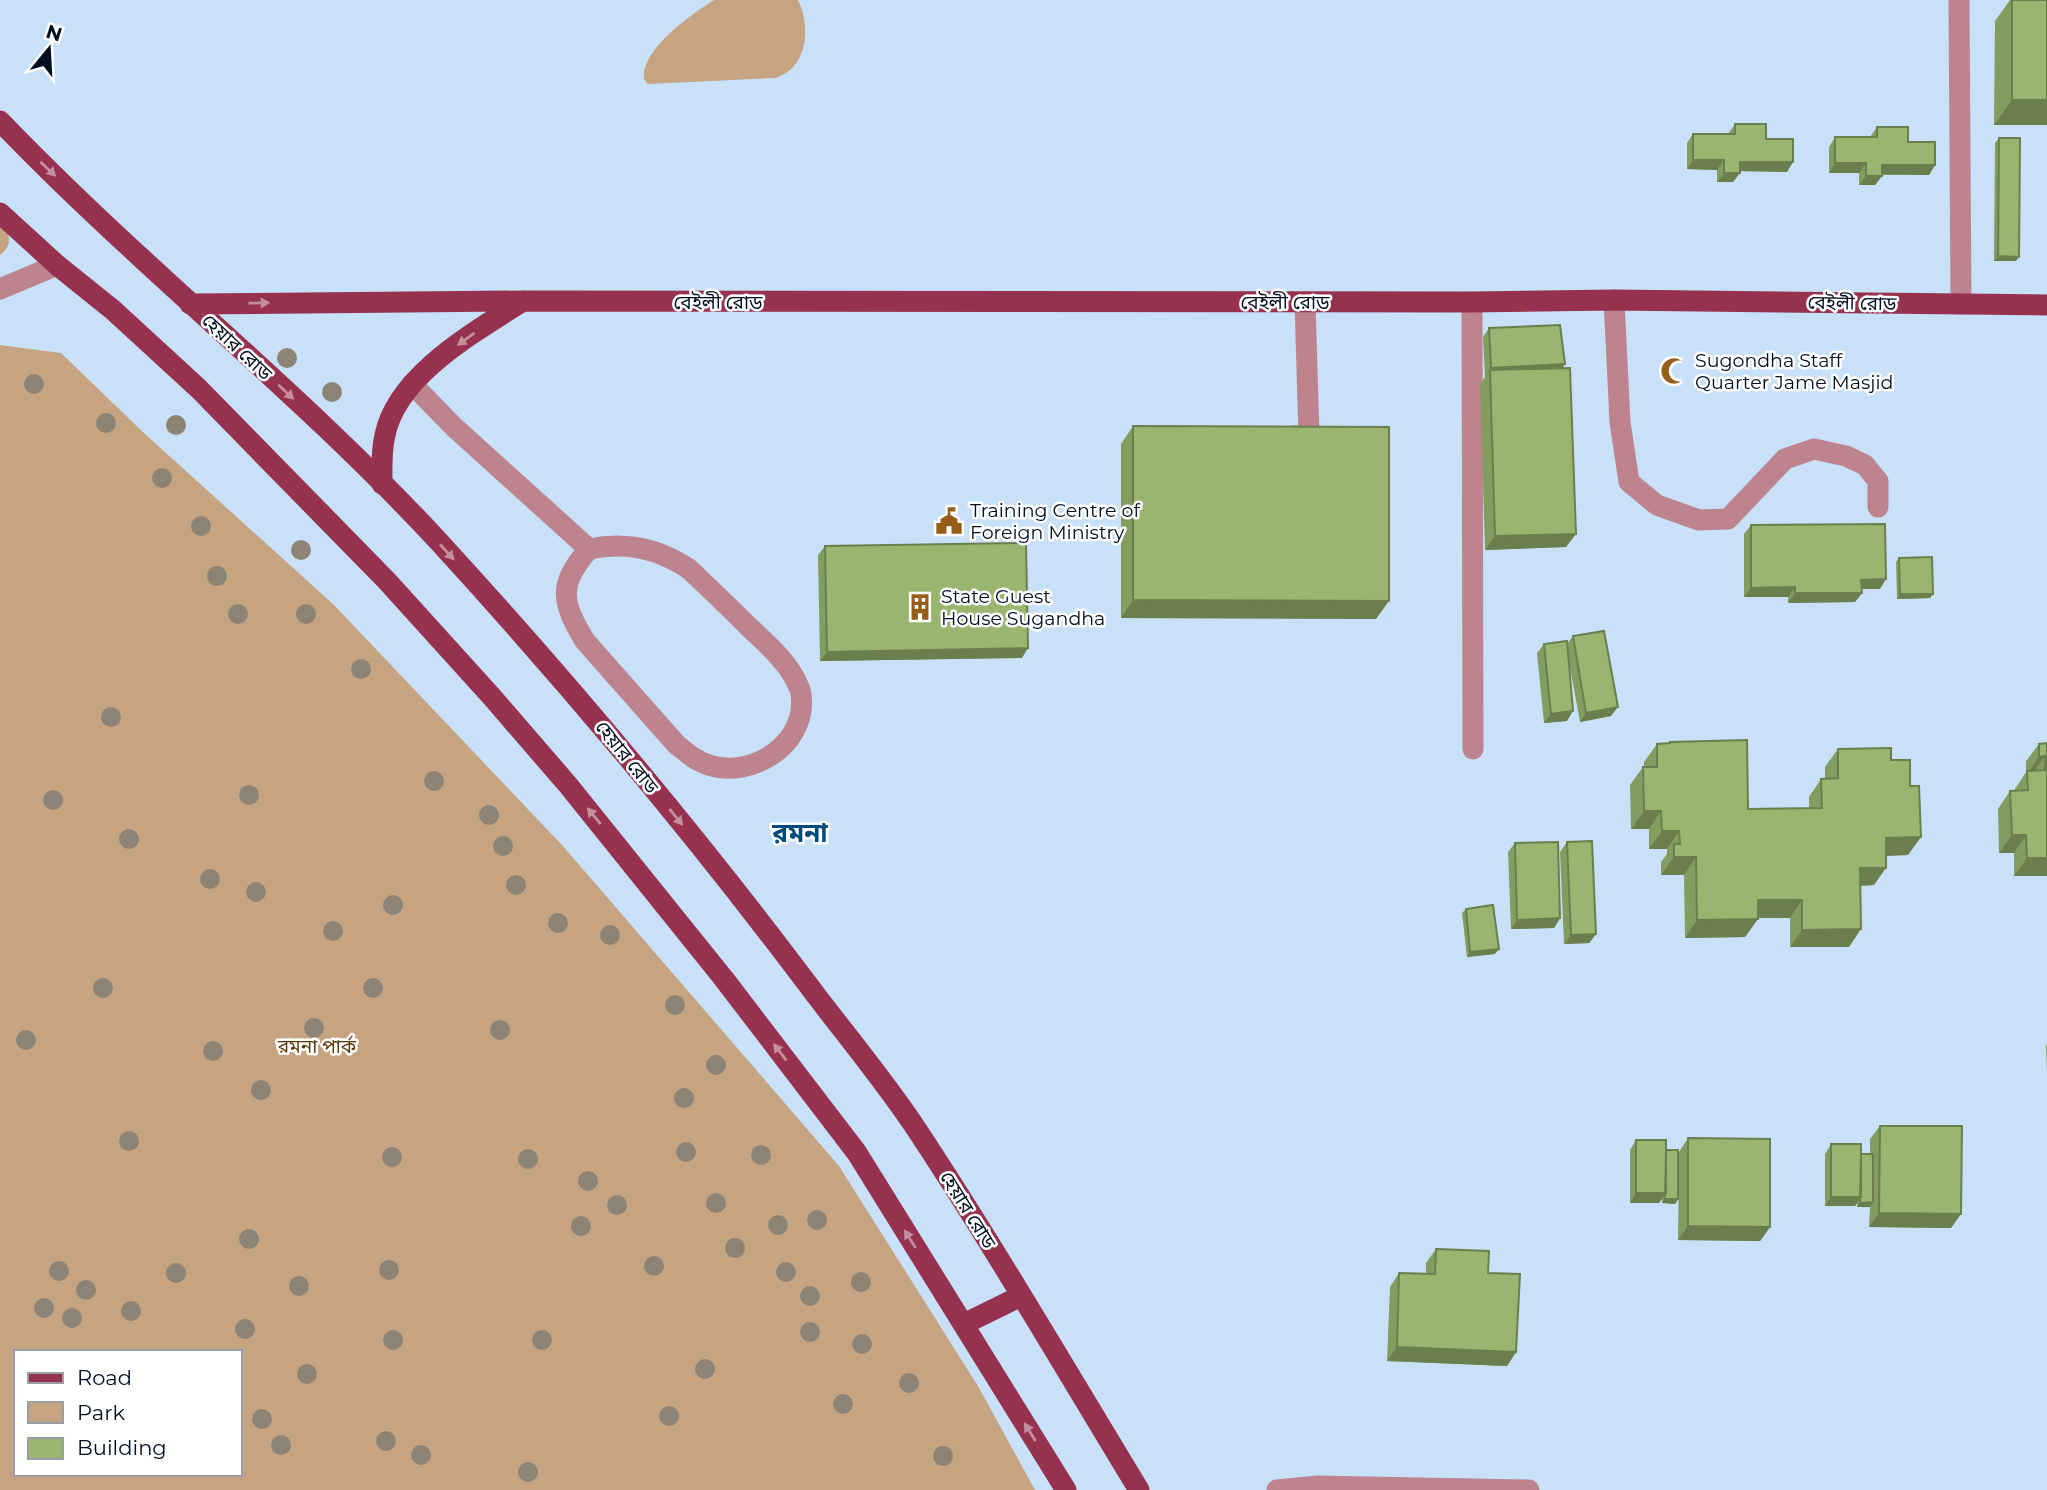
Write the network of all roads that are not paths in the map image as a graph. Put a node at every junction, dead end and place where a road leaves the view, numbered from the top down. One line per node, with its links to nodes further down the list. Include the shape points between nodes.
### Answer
1 (1959, 0): 11 (street)
2 (0, 121): 10 (main road, হেয়ার রোড, one-way to 10)
3 (0, 213): 4 (main road)
4 (57, 265): 5 (street); 20 (main road, one-way to 4, via 857,1153 560,776 387,581 247,437 113,310)
5 (0, 289)
6 (1615, 300): 9 (main road, বেইলী রোড); 11 (main road, বেইলী রোড); 16 (street, via 1620,422 1629,482 1657,505 1699,520 1728,519 1785,459 1814,449 1865,465 1878,481)
7 (523, 301): 8 (main road, বেইলী রোড); 10 (main road, বেইলী রোড, one-way to 7); 13 (main road, one-way to 13, via 436,360)
8 (1306, 302): 9 (main road, বেইলী রোড); 14 (street, via 1309,436)
9 (1472, 302): 18 (street)
10 (190, 304): 15 (main road, হেয়ার রোড, one-way to 15)
11 (1961, 304): 12 (main road, বেইলী রোড)
12 (2047, 305)
13 (412, 384): 15 (main road, via 385,433); 17 (street)
14 (1269, 437)
15 (382, 484): 19 (main road, হেয়ার রোড, one-way to 19, via 599,722 756,915 915,1126)
16 (1878, 508)
17 (589, 549): 17 (street, via 641,547 689,569 783,660 799,686 802,700 791,737 756,763 734,768 712,766 676,744 574,623 566,589 570,575)
18 (1473, 748)
19 (1021, 1296): 20 (main road); 22 (main road, হেয়ার রোড)
20 (964, 1324): 21 (main road, one-way to 20)
21 (1066, 1490)
22 (1139, 1490)
23 (1277, 1490): 24 (street, via 1317,1486)
24 (1529, 1490)

